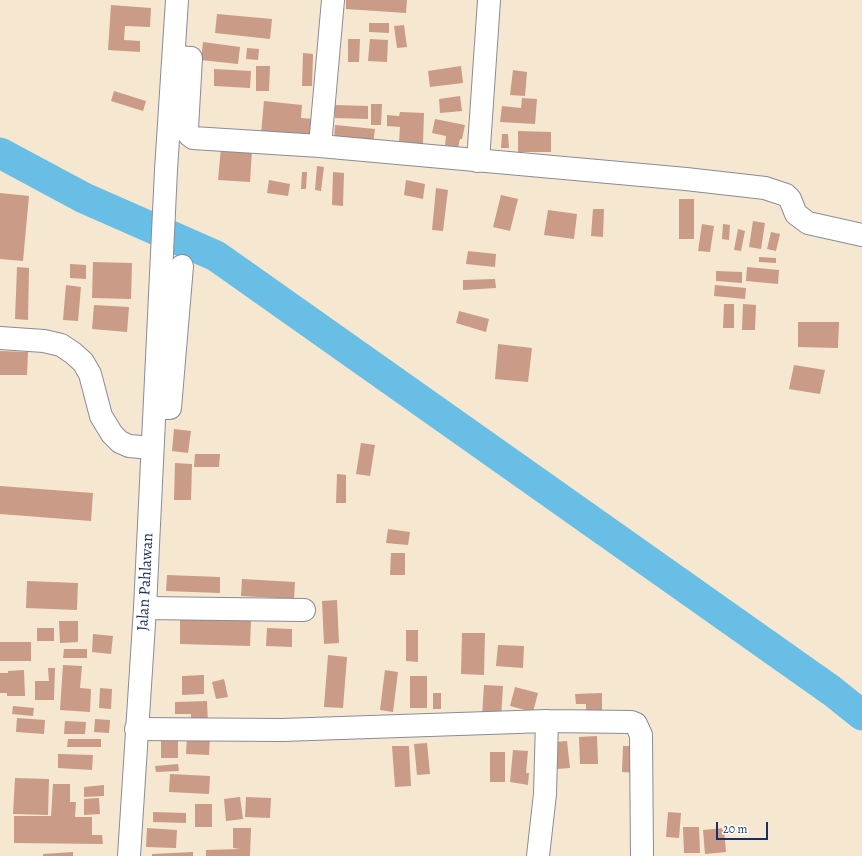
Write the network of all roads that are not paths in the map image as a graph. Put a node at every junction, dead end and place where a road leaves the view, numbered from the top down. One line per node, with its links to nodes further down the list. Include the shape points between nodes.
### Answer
1 (178, 0): 4 (main road, Jalan Pahlawan)
2 (333, 0): 5 (main road)
3 (489, 0): 6 (main road)
4 (174, 57): 5 (main road, via 191,58 187,130 192,138); 10 (main road, Jalan Pahlawan)
5 (320, 146): 6 (main road)
6 (478, 161): 7 (main road, via 766,188 786,195 796,214 808,223)
7 (862, 236)
8 (182, 266): 10 (main road, via 170,408)
9 (0, 338): 11 (main road, via 44,341 61,345 73,353 83,362 90,374 101,416 112,434 129,446)
10 (155, 408): 11 (main road, Jalan Pahlawan)
11 (152, 448): 12 (main road, Jalan Pahlawan)
12 (145, 608): 13 (main road); 15 (main road, Jalan Pahlawan)
13 (304, 610)
14 (547, 721): 15 (main road, via 282,730); 17 (main road, via 545,794); 18 (main road, via 616,721 636,724 641,735 642,754)
15 (136, 729): 16 (main road, Jalan Pahlawan)
16 (129, 856)
17 (538, 856)
18 (642, 856)

